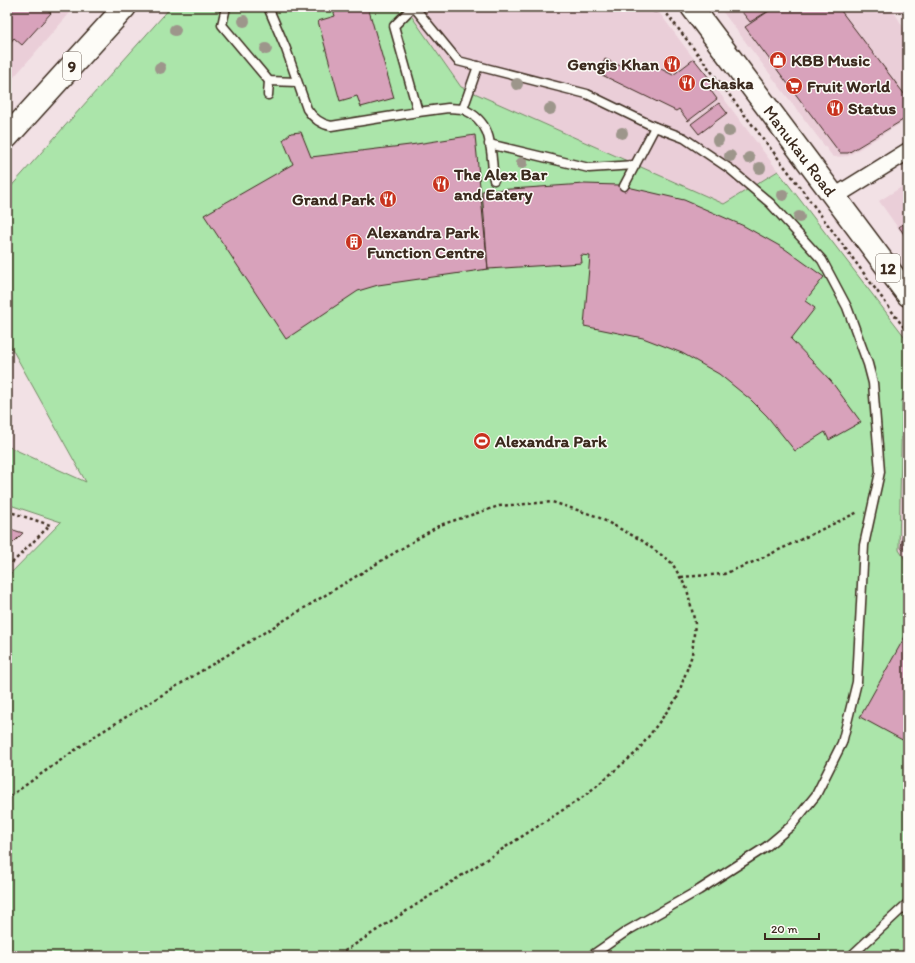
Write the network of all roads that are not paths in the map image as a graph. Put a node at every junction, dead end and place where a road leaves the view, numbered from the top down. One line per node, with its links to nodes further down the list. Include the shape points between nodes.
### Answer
1 (125, 7): 13 (main road, 9)
2 (226, 7): 7 (lane, via 222,25)
3 (268, 7): 8 (lane)
4 (414, 7): 6 (lane, via 458,61); 11 (lane, via 394,26)
5 (692, 7): 19 (main road, Manukau Road / 12)
6 (478, 66): 10 (lane); 12 (lane, via 587,94)
7 (269, 81): 8 (lane); 9 (lane)
8 (297, 82): 11 (lane, via 307,109 324,125)
9 (268, 95)
10 (463, 108): 11 (lane); 14 (lane, via 481,120 487,129)
11 (418, 112)
12 (655, 127): 16 (lane); 22 (lane, via 684,138 730,169 761,194 822,260 838,288 859,337 873,383 880,472 864,545 857,682 842,743 816,795 791,826 766,846)
13 (7, 137)
14 (489, 144): 16 (lane, via 589,168); 17 (lane)
15 (908, 150): 19 (street)
16 (635, 165): 18 (lane)
17 (494, 180)
18 (624, 186)
19 (834, 197): 20 (main road, Manukau Road / 12)
20 (908, 295)
21 (908, 903): 23 (lane)
22 (591, 956)
23 (851, 956)

